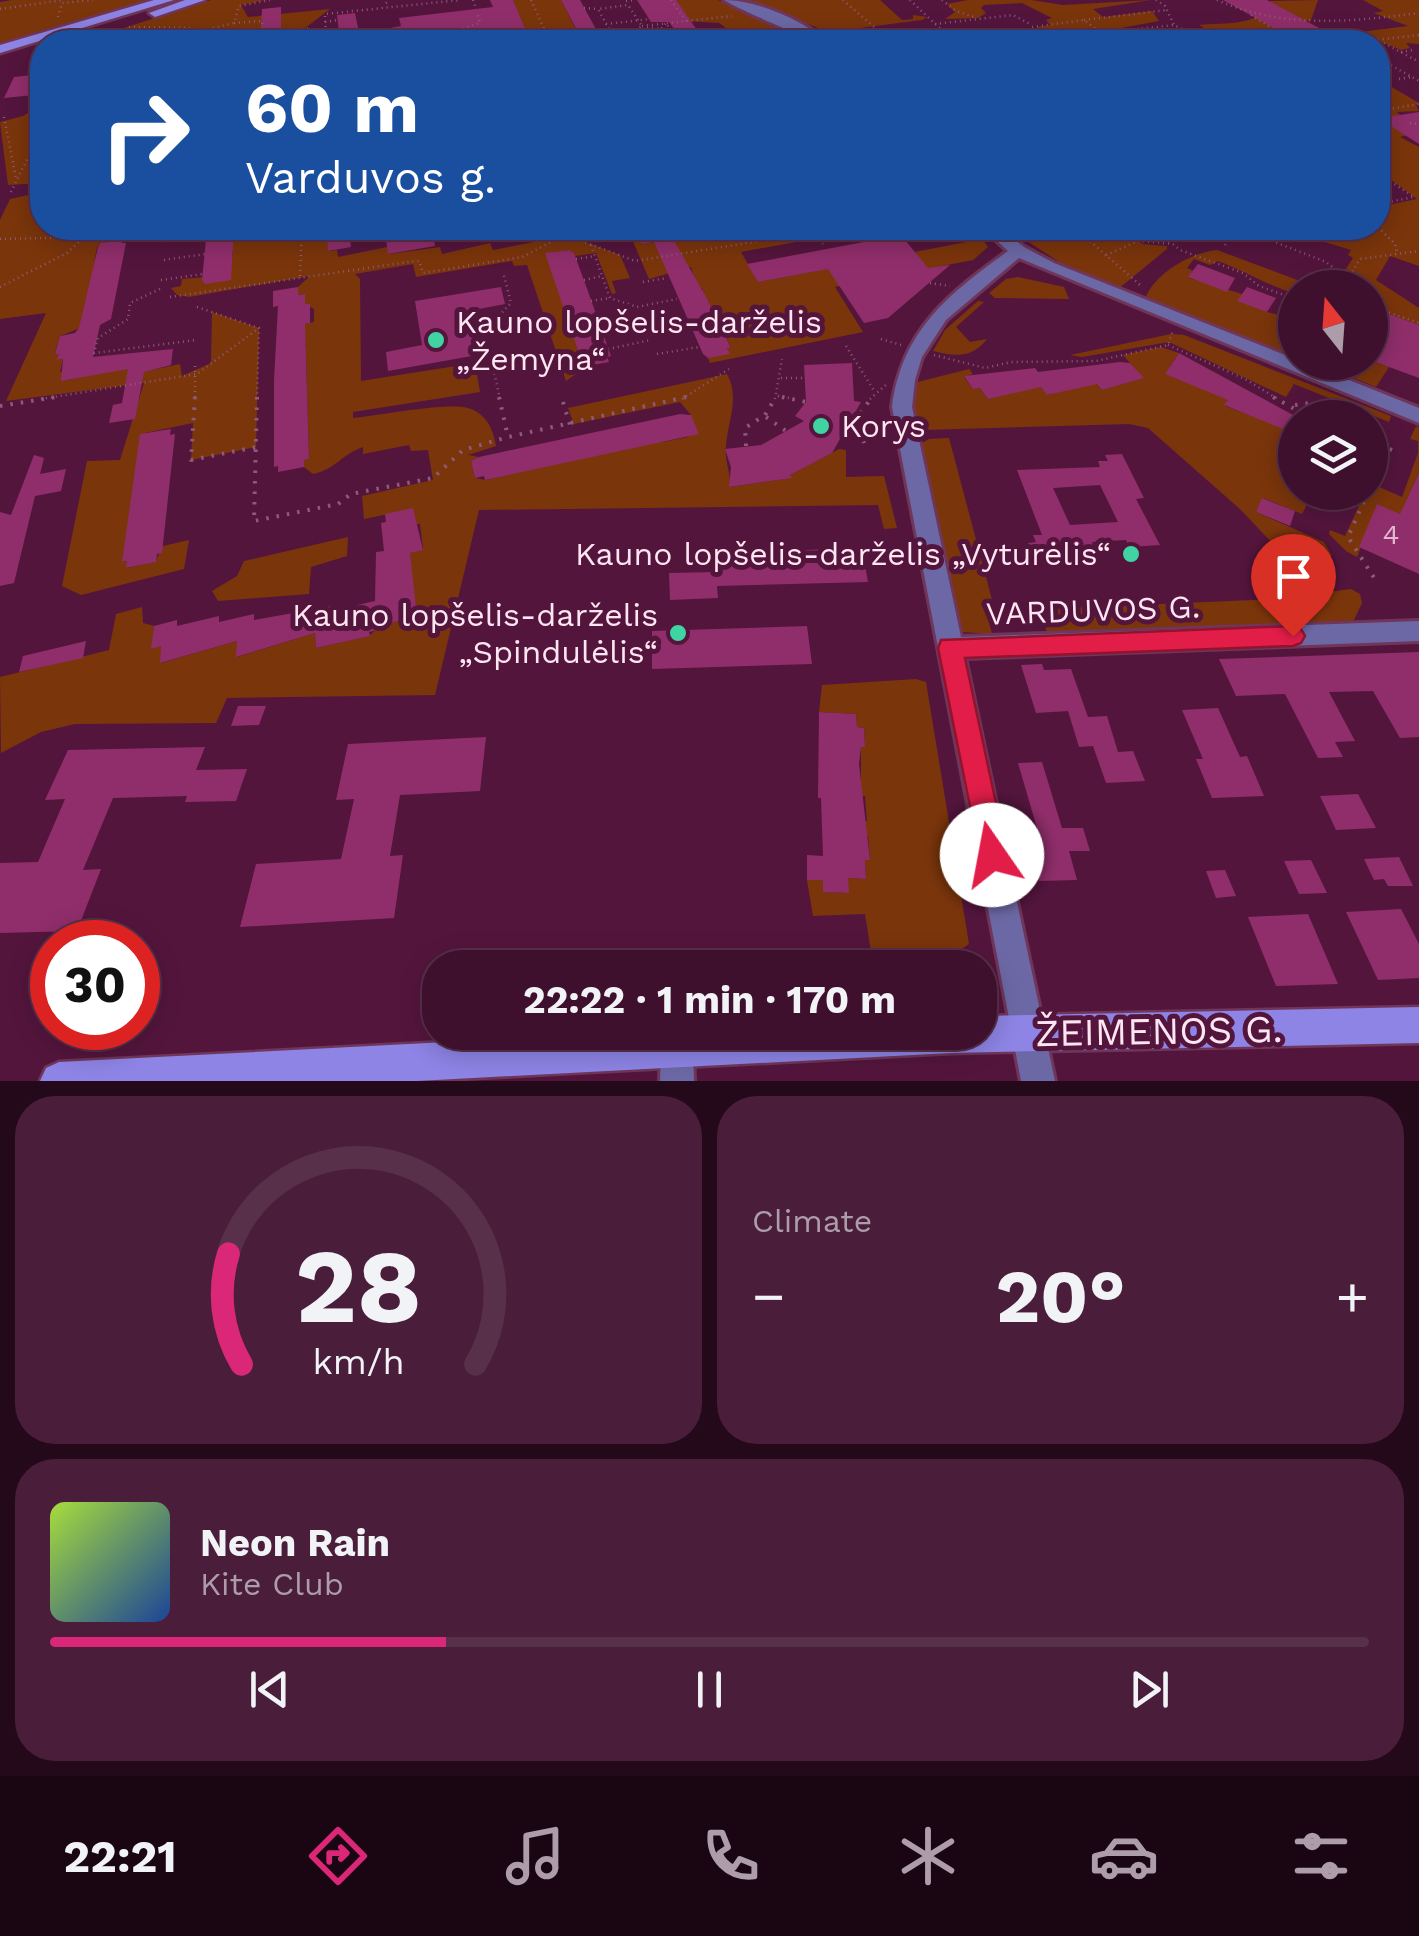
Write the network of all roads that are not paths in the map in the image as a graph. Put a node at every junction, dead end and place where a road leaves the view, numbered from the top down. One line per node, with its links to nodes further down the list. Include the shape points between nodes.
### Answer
1 (168, 0): 4 (main road)
2 (199, 0): 5 (main road)
3 (730, 0): 6 (street)
4 (102, 30)
5 (104, 30)
6 (806, 30)
7 (30, 44): 8 (main road)
8 (0, 49)
9 (30, 49): 10 (main road)
10 (0, 58)
11 (1005, 240): 12 (street)
12 (1013, 247): 13 (street, via 1126,300); 15 (street, via 940,313 902,385)
13 (1419, 416)
14 (1419, 632): 15 (street, VARDUVOS G.)
15 (950, 648): 17 (street)
16 (1419, 1025): 17 (main road, ŽEIMENOS G.)
17 (1029, 1034): 18 (main road, ŽEIMENOS G.); 20 (street)
18 (677, 1065): 19 (main road, ŽEIMENOS G.)
19 (59, 1081)
20 (1038, 1081)

